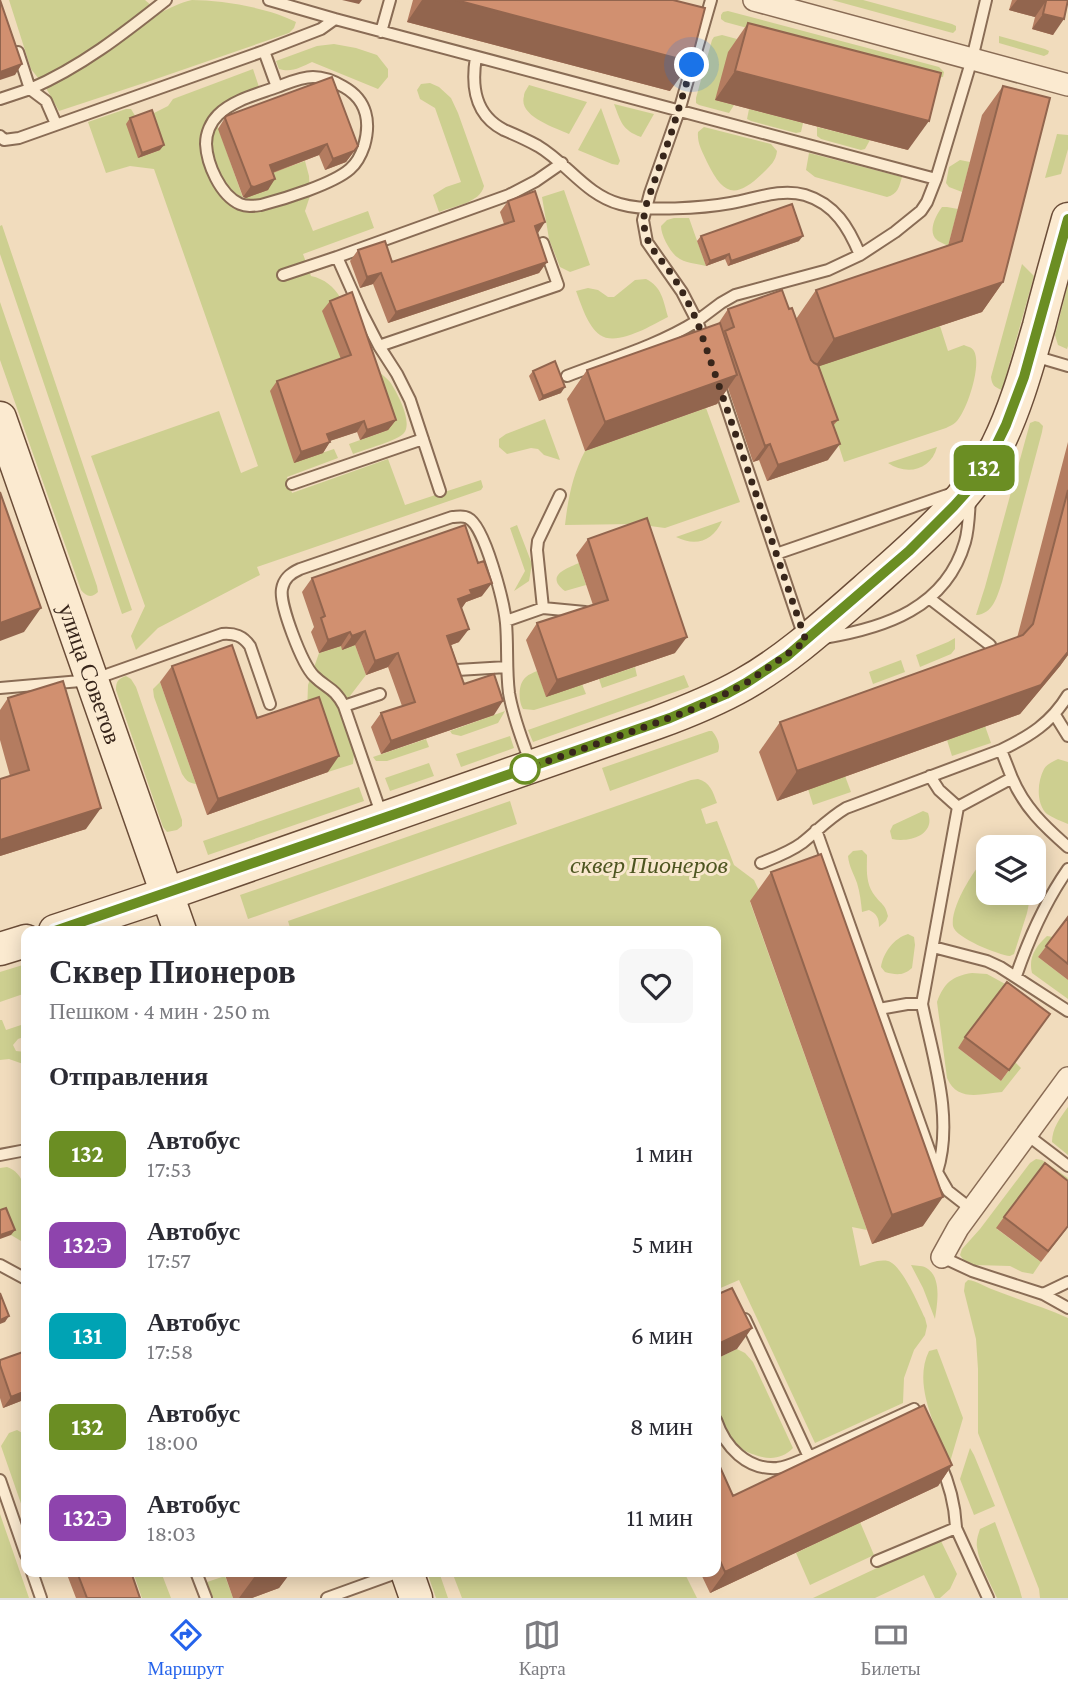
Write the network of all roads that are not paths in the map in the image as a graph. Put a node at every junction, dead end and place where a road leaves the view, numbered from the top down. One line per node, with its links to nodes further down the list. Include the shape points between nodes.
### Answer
1 (166, 0): 15 (lane, via 90,58)
2 (269, 0): 7 (lane)
3 (390, 0): 8 (lane)
4 (711, 0): 17 (lane)
5 (754, 0): 12 (street)
6 (986, 0): 12 (lane)
7 (335, 19): 8 (lane); 10 (lane)
8 (381, 32): 11 (lane)
9 (14, 41): 15 (lane)
10 (264, 51): 14 (lane); 18 (lane)
11 (476, 57): 17 (lane); 20 (lane, via 475,93 486,116)
12 (972, 59): 13 (street); 21 (lane)
13 (1068, 85)
14 (277, 87): 14 (lane, via 314,77 351,91 364,106 366,139 351,169 328,182 249,206 229,197 220,185 208,158 207,135 210,125 227,108)
15 (30, 89): 16 (lane); 18 (lane, via 46,101)
16 (0, 99)
17 (679, 111): 21 (lane); 22 (lane)
18 (57, 124): 19 (lane, via 12,140)
19 (0, 136)
20 (562, 163): 22 (lane, via 586,187 608,200); 26 (lane, via 509,195)
21 (936, 178): 25 (lane, via 921,211)
22 (645, 208): 25 (lane, via 696,208 779,193 804,195 838,215); 30 (lane, via 648,242)
23 (1068, 219): 33 (street)
24 (543, 243): 31 (lane, via 558,285)
25 (860, 255): 28 (lane, via 828,270)
26 (337, 257): 27 (lane); 31 (lane)
27 (283, 275)
28 (774, 283): 29 (lane); 30 (lane, via 735,295)
29 (779, 296)
30 (697, 321): 32 (lane); 35 (lane)
31 (379, 346): 38 (lane, via 404,387)
32 (708, 353)
33 (1031, 355): 34 (lane); 40 (street, via 1006,425)
34 (1068, 366)
35 (567, 376)
36 (717, 379): 43 (lane)
37 (0, 418): 52 (street, улица Советов)
38 (423, 439): 39 (lane); 41 (lane)
39 (292, 484)
40 (971, 487): 43 (lane); 44 (lane, via 965,542 951,573); 48 (street, via 909,551)
41 (440, 491)
42 (560, 495): 45 (lane, via 538,541)
43 (776, 554): 48 (lane)
44 (929, 598): 48 (lane, via 881,625); 49 (lane)
45 (543, 608): 46 (lane); 47 (lane)
46 (584, 612)
47 (506, 621): 50 (lane); 57 (lane, via 497,578 479,531 461,516 290,574 282,598 300,653 313,675 339,696)
48 (806, 641): 61 (street, via 746,683 706,704)
49 (990, 645)
50 (507, 667): 51 (lane); 61 (lane, via 512,707)
51 (457, 670)
52 (92, 680): 53 (lane); 56 (lane, via 222,635 238,635 250,646); 70 (street, улица Советов)
53 (0, 688)
54 (380, 694): 57 (lane)
55 (1068, 695): 58 (lane)
56 (270, 704)
57 (344, 706): 65 (lane)
58 (1055, 715): 59 (lane); 60 (lane)
59 (1068, 736)
60 (1001, 750): 62 (lane); 63 (lane)
61 (531, 767): 65 (street)
62 (930, 776): 64 (lane); 66 (lane, via 846,808)
63 (1012, 778): 64 (lane); 67 (lane, via 1034,814)
64 (958, 807): 74 (lane)
65 (383, 819): 70 (street)
66 (816, 830): 68 (lane, via 790,850); 78 (lane)
67 (1068, 846)
68 (761, 863)
69 (1068, 869): 76 (lane, via 1038,920)
70 (167, 894): 71 (street); 72 (street, улица Советов)
71 (70, 926)
72 (178, 926)
73 (21, 943): 75 (street)
74 (933, 947): 76 (lane, via 987,961); 77 (lane)
75 (0, 950)
76 (1016, 976): 79 (lane)
77 (922, 1004): 78 (lane); 85 (lane, via 944,1115)
78 (878, 1009): 85 (lane)
79 (1068, 1011)
80 (1068, 1078): 81 (street)
81 (1026, 1135): 84 (lane); 86 (street)
82 (21, 1151): 83 (lane)
83 (0, 1155)
84 (1068, 1166)
85 (937, 1172): 86 (lane, via 948,1191)
86 (971, 1209): 87 (street)
87 (942, 1257): 91 (lane)
88 (0, 1265): 89 (lane)
89 (21, 1276)
90 (1068, 1282): 91 (lane)
91 (1043, 1294): 92 (lane)
92 (1068, 1308)
93 (744, 1316): 97 (lane)
94 (721, 1430): 97 (lane, via 730,1447 753,1465 786,1467)
95 (925, 1431): 97 (lane, via 914,1409)
96 (935, 1453): 99 (lane, via 950,1486)
97 (809, 1457)
98 (0, 1480): 100 (lane)
99 (956, 1528): 101 (lane); 110 (lane)
100 (21, 1541)
101 (877, 1562)
102 (34, 1577): 106 (lane)
103 (198, 1577): 107 (lane)
104 (385, 1577): 108 (lane)
105 (409, 1577): 109 (street)
106 (41, 1598)
107 (206, 1598)
108 (327, 1598)
109 (416, 1598)
110 (988, 1598)

